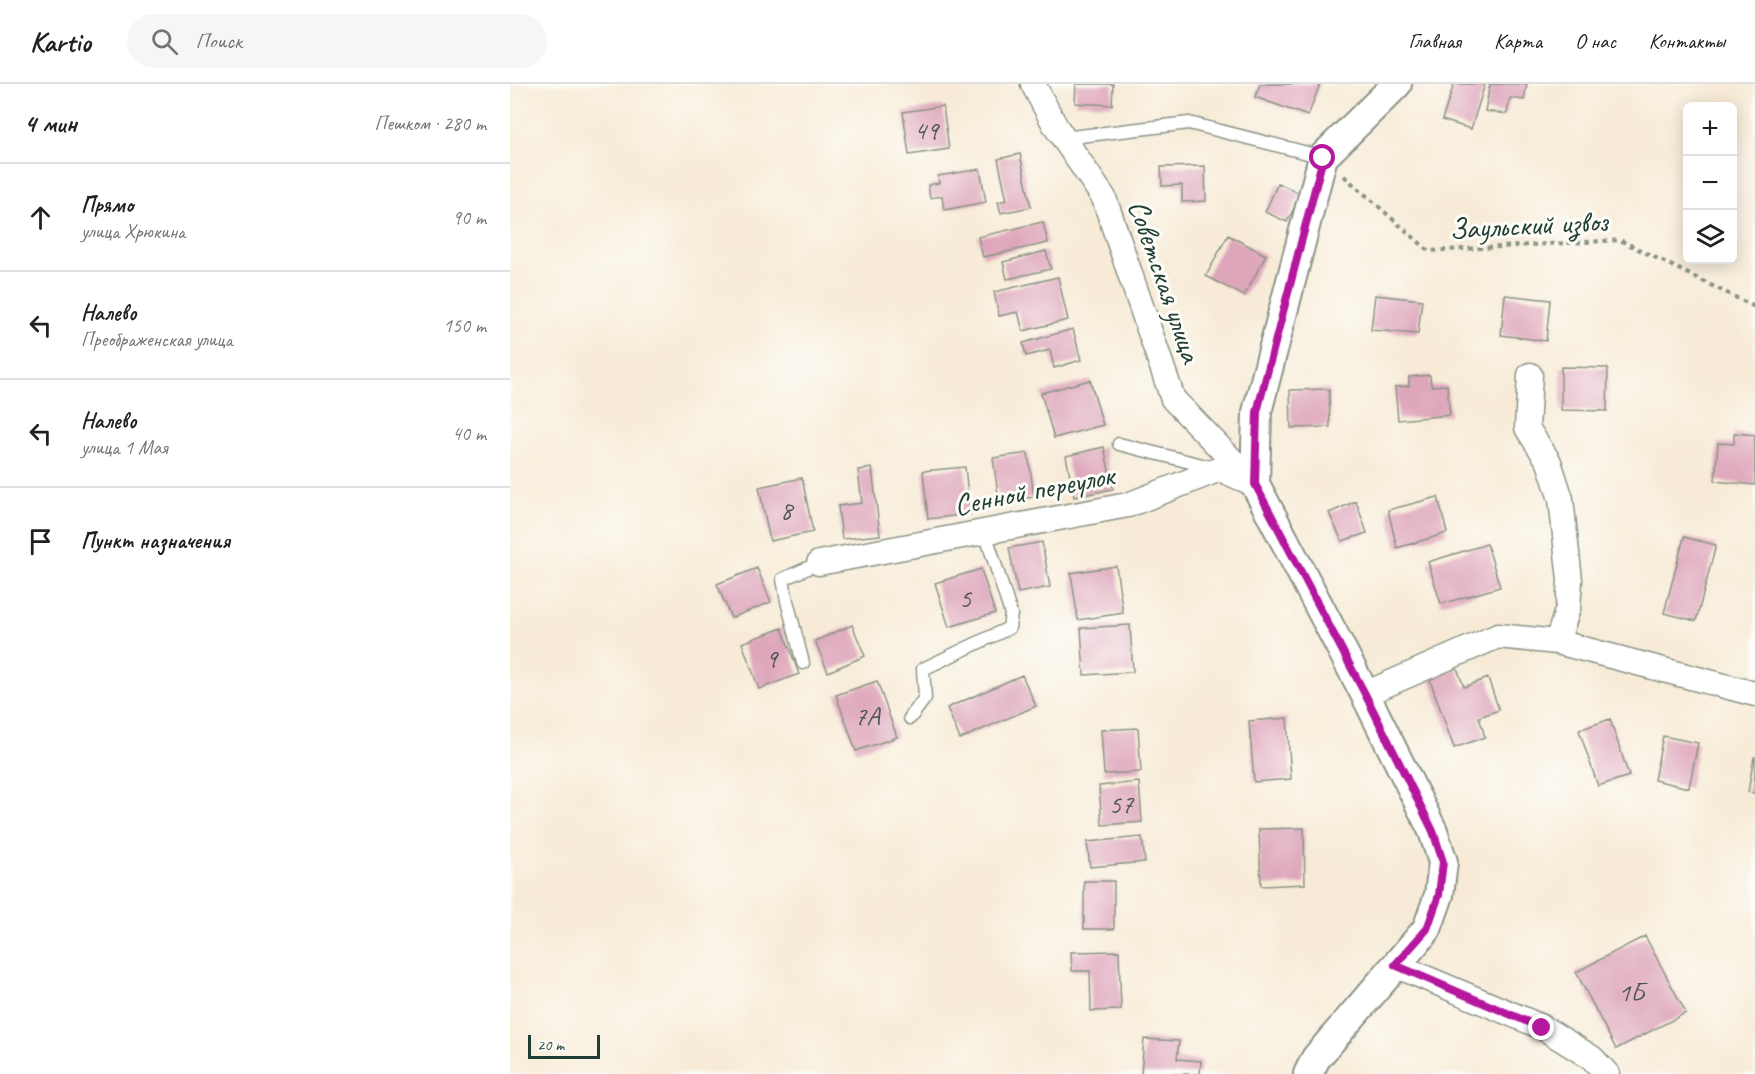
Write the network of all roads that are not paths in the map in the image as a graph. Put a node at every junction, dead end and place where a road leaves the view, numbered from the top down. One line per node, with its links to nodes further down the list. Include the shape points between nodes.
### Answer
1 (1033, 84): 3 (street, Советская улица)
2 (1397, 84): 4 (street)
3 (1063, 138): 4 (lane, via 1189,123); 8 (street, Советская улица, via 1104,198 1173,399)
4 (1323, 158): 8 (street, via 1257,412)
5 (1530, 375): 11 (street, via 1527,428 1549,462 1561,499 1570,580 1568,608)
6 (1119, 444): 7 (lane)
7 (1220, 469): 8 (street); 9 (street, Сенной переулок, via 1128,505)
8 (1255, 484): 13 (street)
9 (985, 532): 10 (street, Сенной переулок); 15 (lane, via 1011,615 1009,628 923,669 925,698)
10 (819, 563): 12 (lane, via 783,579)
11 (1557, 642): 13 (street, via 1498,636); 14 (street)
12 (803, 663)
13 (1365, 694): 16 (street, via 1433,831 1443,862 1439,895 1427,929)
14 (1755, 694)
15 (910, 718)
16 (1395, 965): 17 (street); 18 (street, via 1542,1028 1592,1058)
17 (1312, 1066)
18 (1606, 1074)

